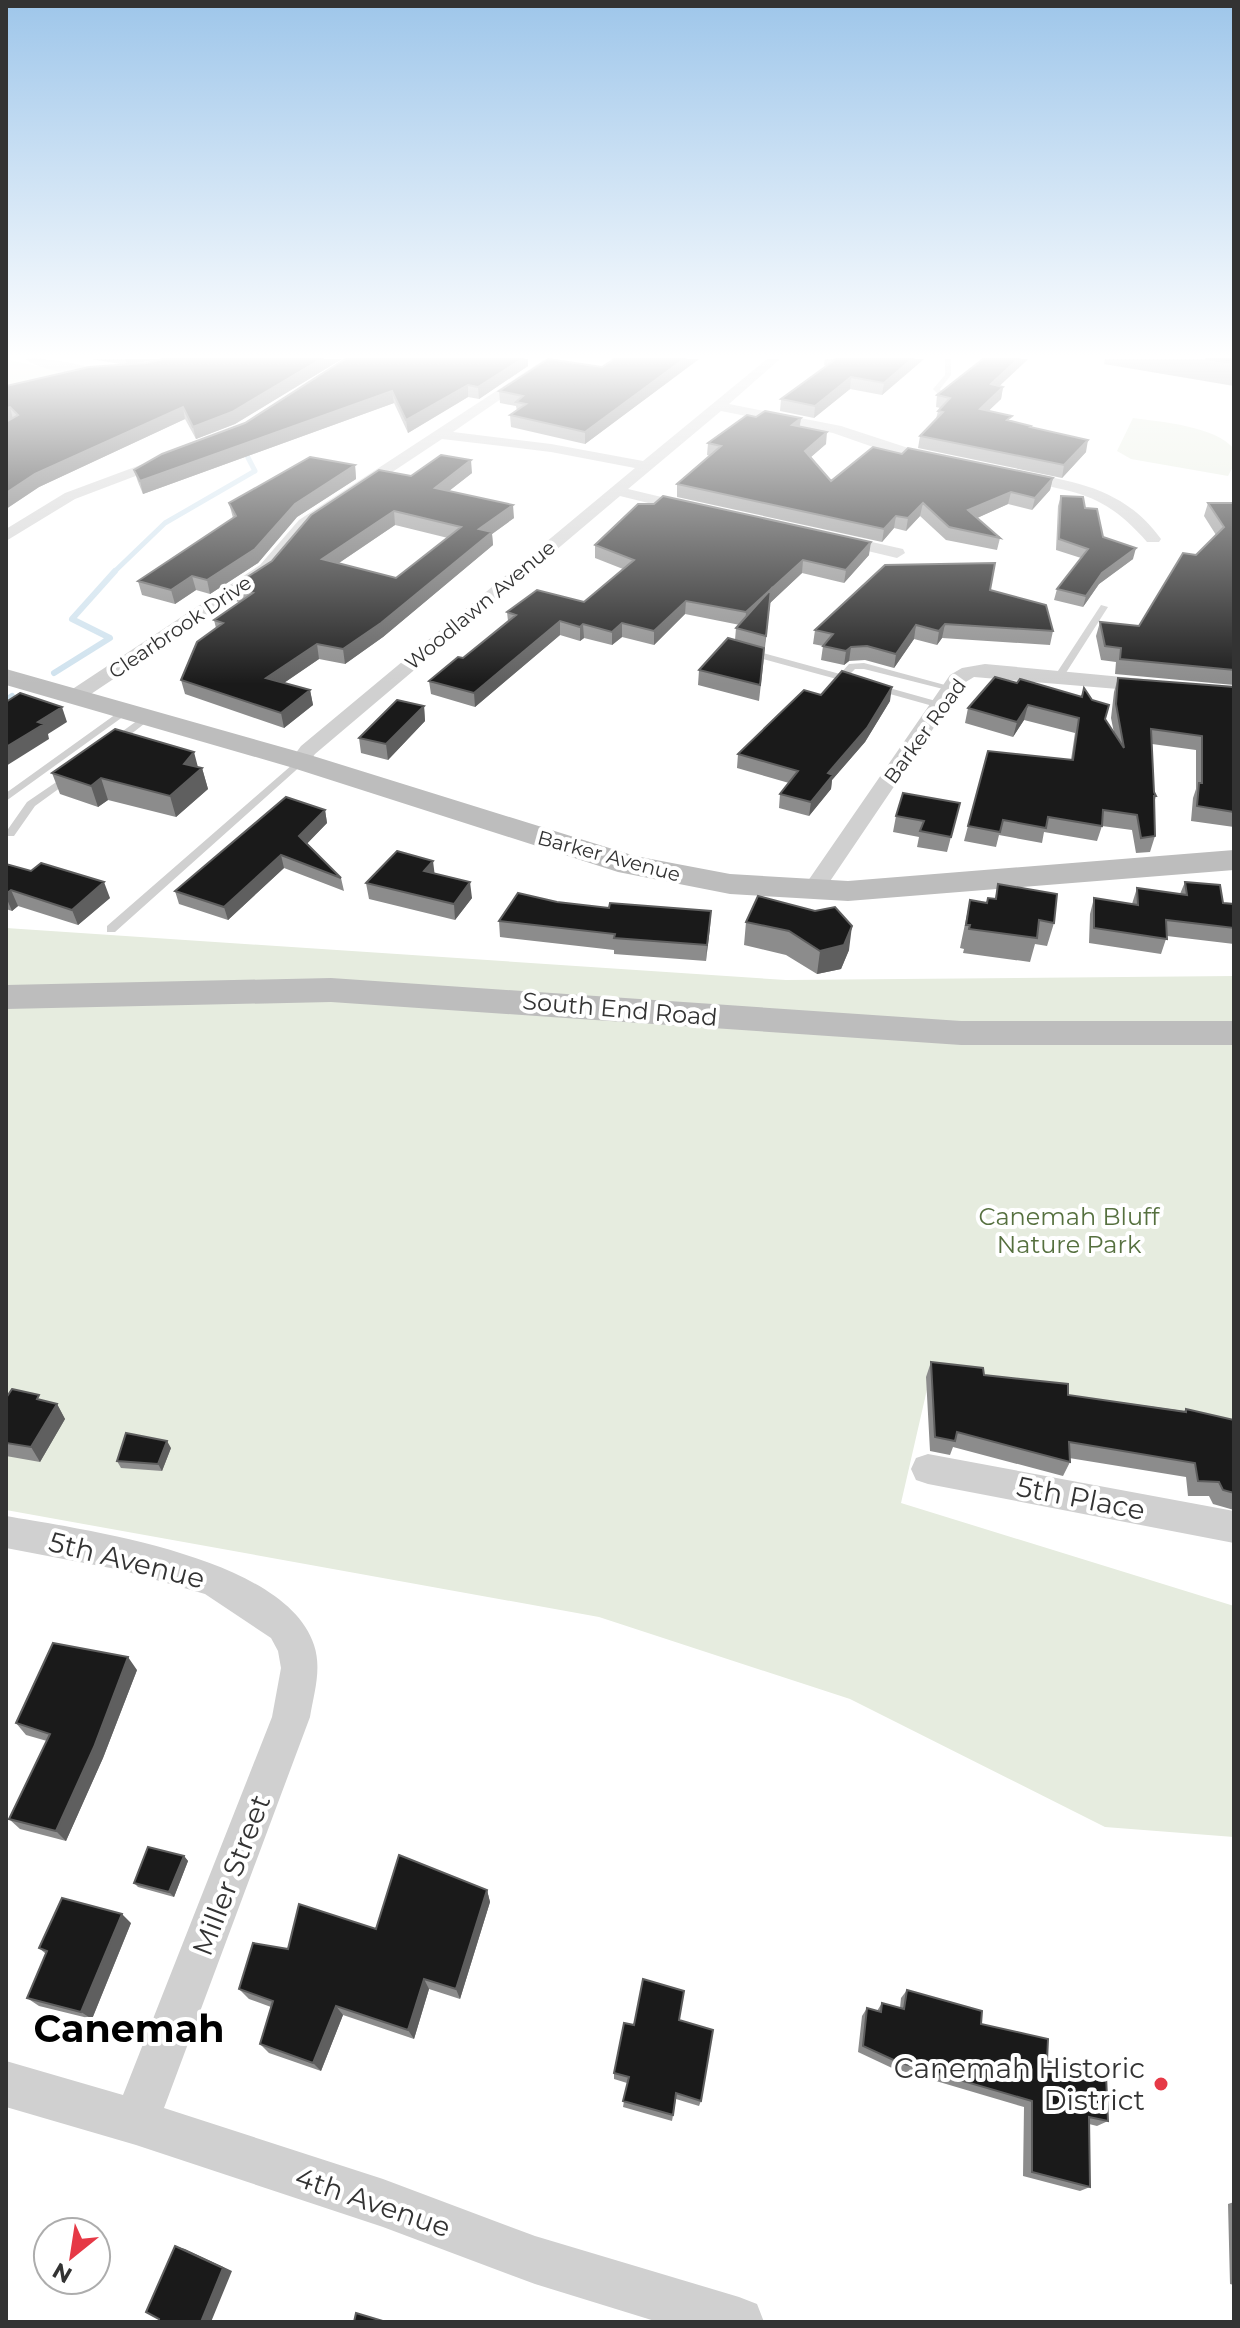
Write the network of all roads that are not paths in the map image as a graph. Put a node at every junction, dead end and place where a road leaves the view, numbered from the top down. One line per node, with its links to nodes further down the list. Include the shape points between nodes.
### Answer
1 (143, 468): 7 (street, via 88,487)
2 (388, 468): 17 (street, Clearbrook Drive, via 305,523 258,575)
3 (644, 468): 5 (street, Woodlawn Avenue)
4 (991, 470): 9 (street, via 1097,493 1127,509)
5 (616, 491): 6 (street); 21 (street, Woodlawn Avenue)
6 (712, 512)
7 (6, 536)
8 (824, 536): 10 (street)
9 (1153, 539)
10 (897, 553)
11 (1104, 607): 14 (lane)
12 (739, 650): 15 (lane)
13 (6, 677): 17 (street, Barker Avenue)
14 (1059, 677): 16 (street, Barker Road); 18 (street, Barker Road, via 969,672)
15 (842, 678): 18 (lane); 18 (lane, via 852,666 864,666)
16 (1176, 688)
17 (75, 696): 19 (street, Barker Avenue)
18 (946, 696): 26 (street, Barker Road)
19 (137, 714): 20 (lane); 21 (street, Barker Avenue); 23 (lane)
20 (101, 752)
21 (300, 761): 26 (street, Barker Avenue, via 644,869); 27 (lane)
22 (78, 769): 24 (lane, via 31,804)
23 (6, 798)
24 (10, 834)
25 (1234, 860): 26 (street, Barker Avenue, via 923,887)
26 (812, 891)
27 (111, 929)
28 (6, 997): 29 (street, South End Road, via 367,991 961,1033)
29 (1234, 1033)
30 (928, 1469): 31 (street, 5th Place)
31 (1234, 1527)
32 (6, 1532): 33 (street, 5th Avenue, via 121,1553 214,1580)
33 (284, 1625): 35 (street, Miller Street, via 300,1668 291,1717)
34 (6, 2084): 35 (street, 4th Avenue)
35 (136, 2122): 36 (street, 4th Avenue, via 383,2203 535,2260)
36 (739, 2322)

